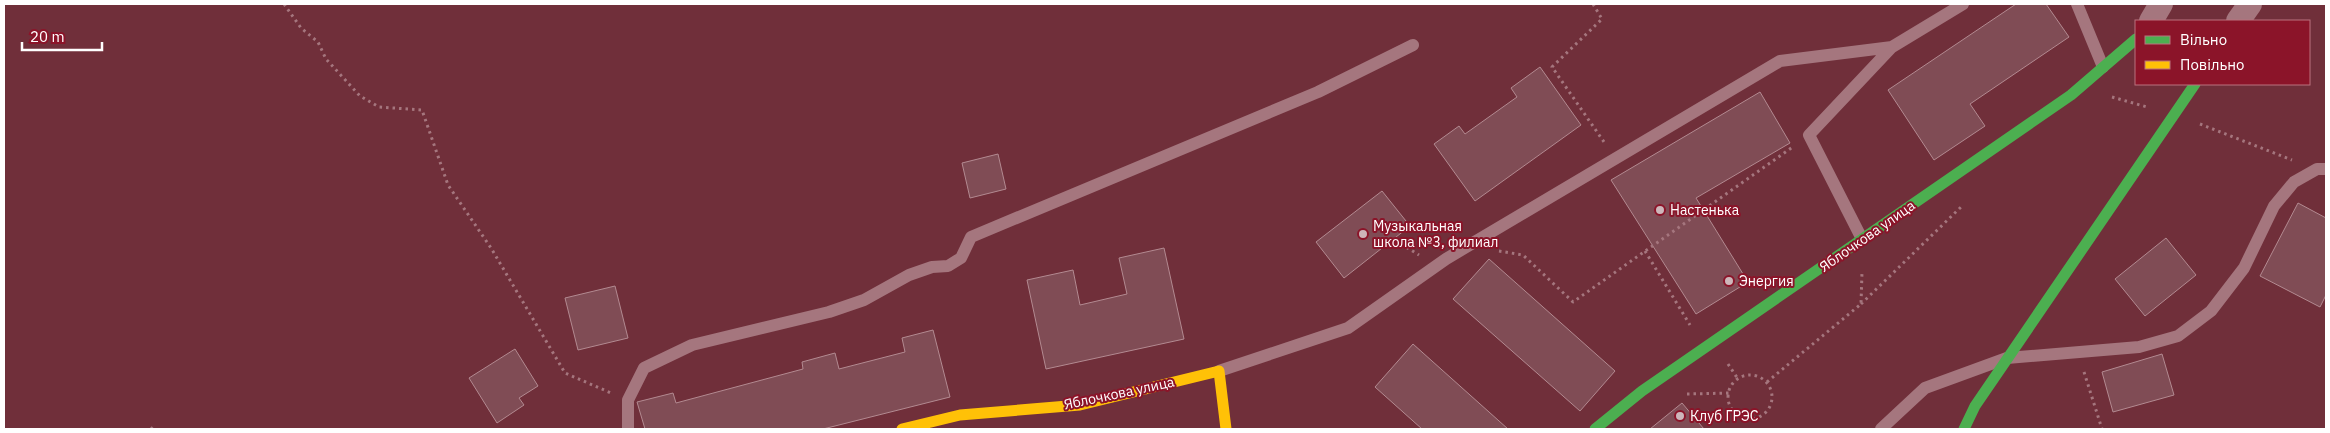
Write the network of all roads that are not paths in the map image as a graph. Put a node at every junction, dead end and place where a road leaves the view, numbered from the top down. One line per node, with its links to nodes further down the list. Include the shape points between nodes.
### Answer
1 (1963, 4): 9 (lane)
2 (2077, 4): 10 (lane)
3 (2161, 4): 5 (street)
4 (2250, 4): 6 (street)
5 (2152, 20)
6 (2239, 20)
7 (2135, 40): 10 (street, Яблочкова улица)
8 (1413, 45): 16 (lane, via 1318,92 971,237 961,258 948,266 932,267 909,275 864,300 829,312 692,345 644,368 628,400)
9 (1892, 48): 13 (lane, via 1809,135); 15 (lane, via 1780,61 1446,259 1348,328)
10 (2103, 67): 13 (street, Яблочкова улица, via 2072,95)
11 (2194, 85): 14 (street)
12 (2326, 169): 14 (lane, via 2317,169 2294,182 2274,206 2244,268 2211,311 2178,336 2139,347)
13 (1862, 240): 19 (street, Яблочкова улица, via 1642,391)
14 (2007, 358): 20 (lane, via 1925,388); 21 (street, via 1975,406)
15 (1219, 371): 17 (street, Яблочкова улица, via 1080,405 960,415); 18 (street)
16 (628, 429)
17 (902, 429)
18 (1226, 429)
19 (1595, 429)
20 (1881, 429)
21 (1964, 429)

